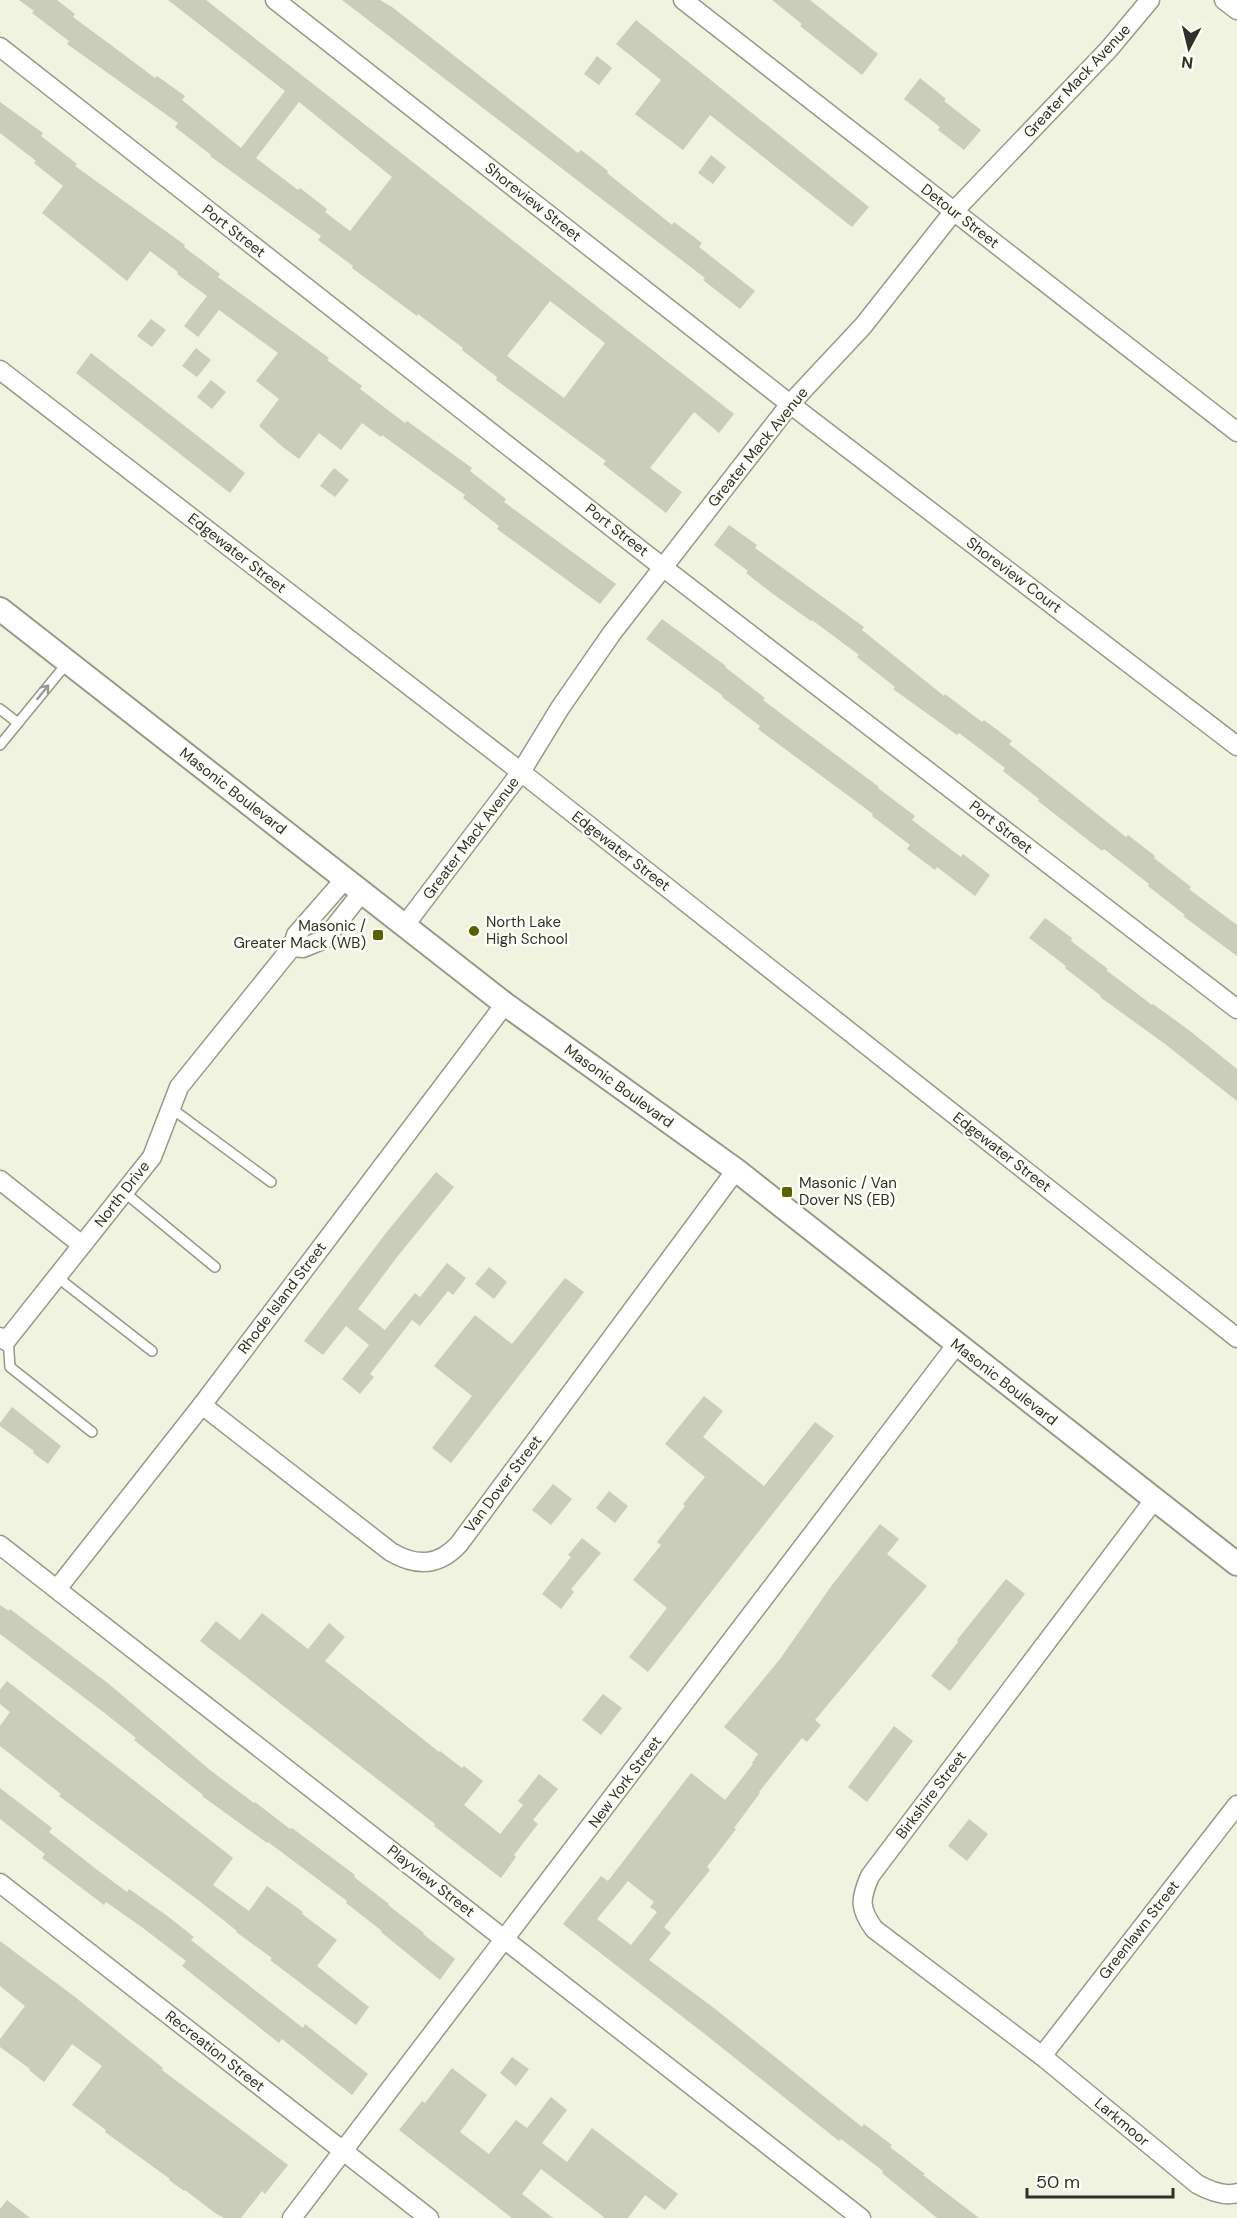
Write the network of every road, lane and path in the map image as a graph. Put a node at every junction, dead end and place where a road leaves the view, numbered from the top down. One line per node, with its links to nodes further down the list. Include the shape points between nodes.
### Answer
1 (275, 0): 9 (street, Shoreview Street)
2 (684, 0): 7 (street, Detour Street)
3 (1150, 0): 7 (street, Greater Mack Avenue, via 1109,49)
4 (1224, 0): 5 (street)
5 (1237, 10)
6 (0, 47): 11 (street, Port Street)
7 (954, 211): 9 (street, Greater Mack Avenue, via 863,326); 10 (street, Detour Street)
8 (0, 370): 18 (street, Edgewater Street)
9 (790, 404): 11 (street, Greater Mack Avenue); 17 (street, Shoreview Court)
10 (1237, 432)
11 (662, 566): 18 (street, Greater Mack Avenue, via 560,708); 22 (street, Port Street)
12 (0, 609): 13 (street, Masonic Boulevard)
13 (68, 662): 15 (lane, one-way to 13); 19 (street, Masonic Boulevard)
14 (0, 709): 15 (lane)
15 (18, 723): 16 (lane)
16 (0, 745)
17 (1237, 746)
18 (521, 772): 20 (street, Greater Mack Avenue); 32 (street, Edgewater Street)
19 (353, 885): 20 (street, Masonic Boulevard); 23 (street, North Drive, via 296,935 292,947 179,1087)
20 (405, 925): 21 (street, Masonic Boulevard)
21 (505, 1004): 24 (street, Masonic Boulevard); 35 (street, Rhode Island Street)
22 (1237, 1009)
23 (171, 1108): 26 (lane); 27 (street, North Drive, via 152,1157)
24 (736, 1170): 33 (street, Masonic Boulevard); 35 (street, Van Dover Street, via 459,1544 440,1560 426,1563 391,1552)
25 (0, 1180): 28 (street)
26 (271, 1182)
27 (124, 1192): 28 (street, North Drive); 29 (lane)
28 (82, 1245): 30 (street, North Drive)
29 (215, 1267)
30 (57, 1277): 31 (street, North Drive); 34 (lane)
31 (4, 1338): 36 (lane, via 10,1367)
32 (1237, 1338)
33 (957, 1344): 37 (street, Masonic Boulevard); 43 (street, New York Street)
34 (152, 1351)
35 (202, 1405): 40 (street, Rhode Island Street)
36 (92, 1432)
37 (1154, 1500): 39 (street, Masonic Boulevard); 44 (street, Birkshire Street, via 870,1876 864,1890 862,1906 874,1929)
38 (0, 1545): 40 (street, Playview Street)
39 (1237, 1564)
40 (57, 1589): 43 (street, Playview Street)
41 (1237, 1804): 44 (street, Greenlawn Street)
42 (0, 1884): 45 (street, Recreation Street)
43 (506, 1939): 45 (street, New York Street); 49 (street, Playview Street)
44 (1042, 2056): 46 (street, Larkmoor, via 1197,2184 1219,2193)
45 (344, 2152): 47 (street, New York Street); 48 (street, Recreation Street)
46 (1237, 2193)
47 (292, 2218)
48 (429, 2218)
49 (861, 2218)

